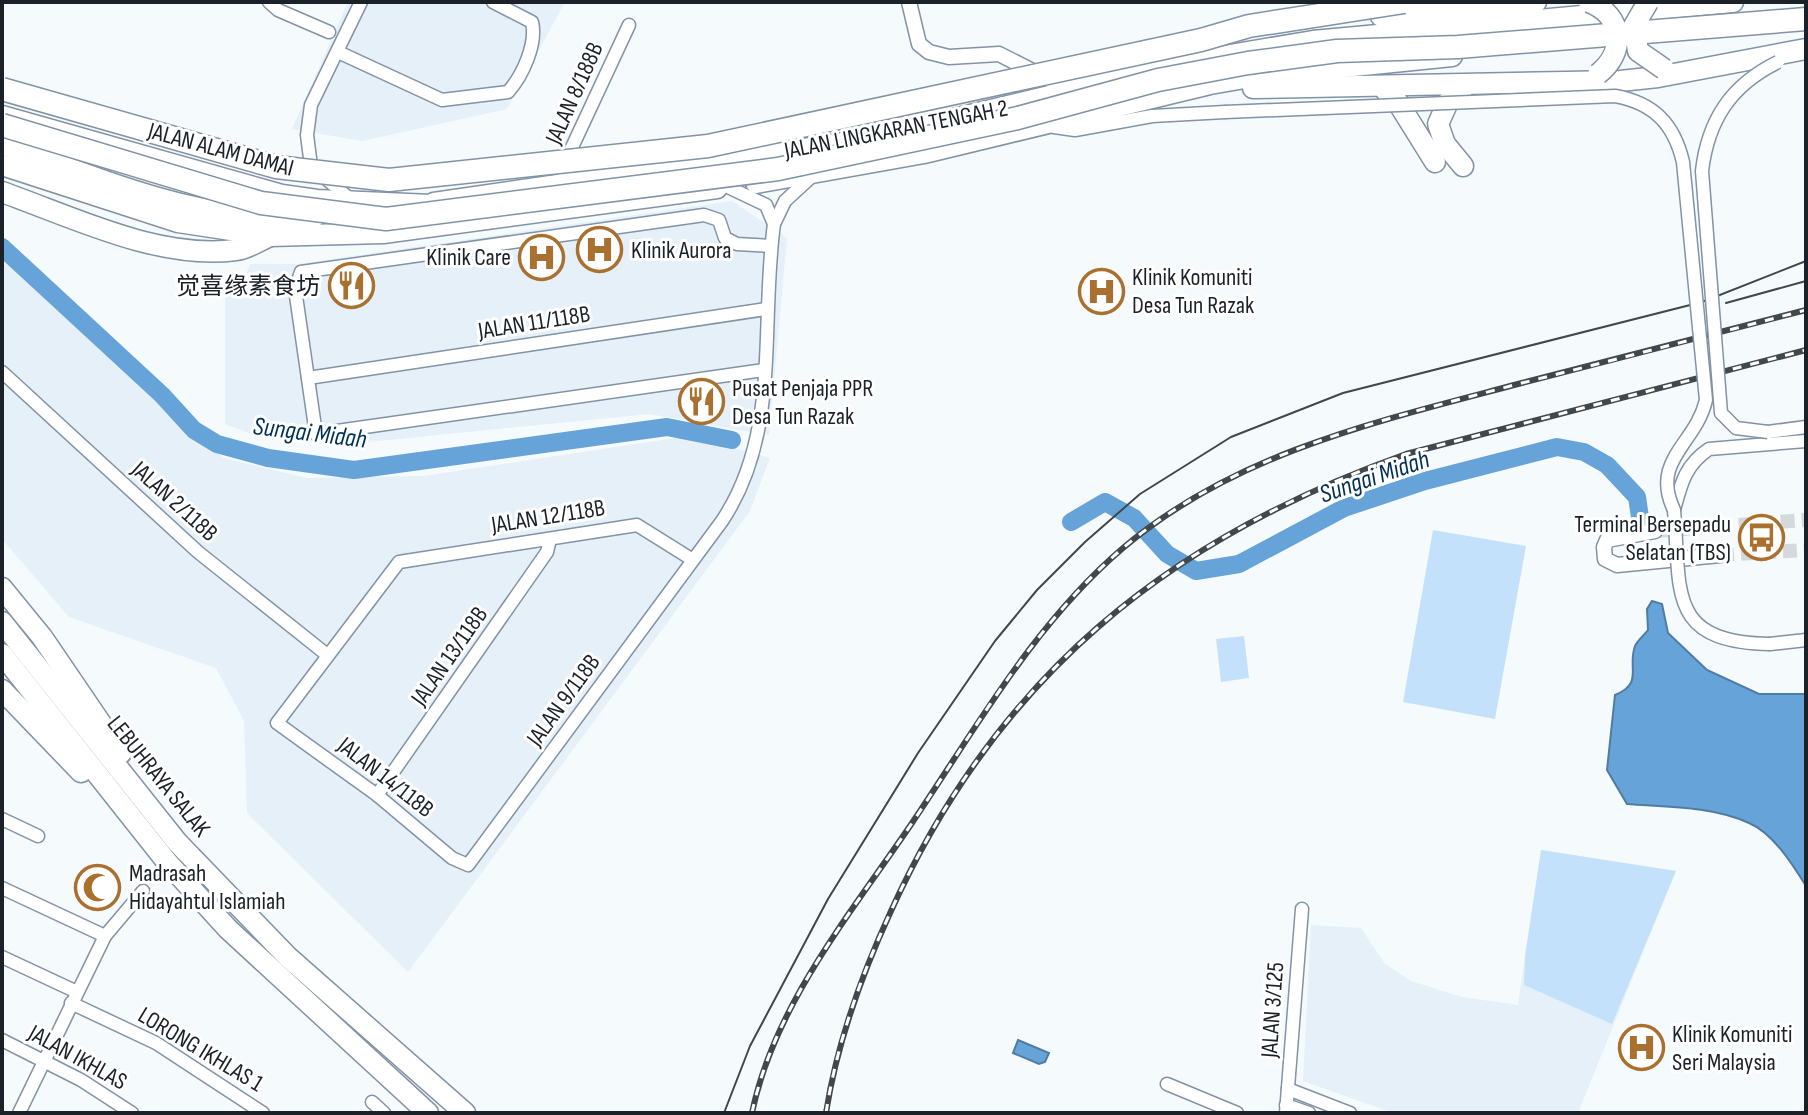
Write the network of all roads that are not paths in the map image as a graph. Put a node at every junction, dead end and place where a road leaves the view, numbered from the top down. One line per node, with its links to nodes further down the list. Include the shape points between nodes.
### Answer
1 (269, 2): 12 (street)
2 (361, 2): 14 (street)
3 (493, 2): 14 (street, via 532,22 535,34 508,92 442,100)
4 (909, 2): 16 (street, via 919,44 929,52 949,57 999,54)
5 (1404, 2): 23 (highway, bridge, via 1249,26 708,146 389,180 276,167)
6 (1536, 2): 13 (highway, via 1448,8 1290,32)
7 (1589, 2): 19 (highway, bridge, via 1609,13 1618,36 1617,52 1598,74)
8 (1648, 2): 17 (highway, bridge, via 1634,26 1638,51)
9 (1733, 2): 13 (highway, JALAN LINGKARAN TENGAH 2, via 1313,41)
10 (1806, 21): 21 (highway, JALAN LINGKARAN TENGAH 2); 26 (highway, bridge, via 1337,51 1248,63 778,169 386,219 261,203)
11 (629, 25): 34 (street, JALAN 8/188B, via 567,158)
12 (329, 32)
13 (1257, 51): 20 (highway, JALAN LINGKARAN TENGAH 2)
14 (338, 52): 31 (street, via 307,121)
15 (1806, 52): 17 (highway); 49 (street, bridge, via 1742,83 1721,108 1702,171 1721,413 1736,428)
16 (1023, 66): 20 (street, via 1052,81); 24 (street, via 1020,85)
17 (1672, 71): 19 (highway, via 1620,81)
18 (1480, 81): 19 (highway); 22 (highway); 32 (highway, via 1457,92 1438,124 1445,144)
19 (1570, 81)
20 (1095, 83): 24 (highway, JALAN LINGKARAN TENGAH 2)
21 (1210, 84): 22 (highway); 27 (highway, JALAN LINGKARAN TENGAH 2)
22 (1375, 86): 29 (highway, via 1397,101)
23 (2, 89)
24 (1003, 107): 34 (highway, JALAN LINGKARAN TENGAH 2, via 842,144)
25 (2, 114): 36 (main road, JALAN ALAM DAMAI)
26 (2, 125)
27 (1043, 125): 33 (highway, JALAN LINGKARAN TENGAH 2); 51 (street, bridge, via 1075,130 1152,116 1615,96 1654,110 1672,131 1683,162 1706,400 1666,478)
28 (2, 144): 40 (highway, JALAN LINGKARAN TENGAH 2)
29 (1435, 162)
30 (2, 165): 40 (highway, JALAN LINGKARAN TENGAH 2)
31 (311, 166): 36 (street, via 296,187); 38 (street)
32 (1463, 166)
33 (812, 176): 35 (highway, JALAN LINGKARAN TENGAH 2); 41 (street, via 785,201)
34 (563, 181): 39 (highway, JALAN LINGKARAN TENGAH 2)
35 (726, 186): 41 (street, via 766,205); 42 (highway, JALAN LINGKARAN TENGAH 2, via 383,233)
36 (279, 192): 38 (main road, JALAN ALAM DAMAI)
37 (3, 193): 42 (highway, via 129,236 180,247 238,250)
38 (352, 201): 39 (main road, JALAN ALAM DAMAI)
39 (431, 203): 40 (highway, JALAN LINGKARAN TENGAH 2, via 289,218)
40 (179, 214): 42 (highway, JALAN LINGKARAN TENGAH 2)
41 (774, 224): 43 (street, JALAN 9/118B)
42 (270, 236)
43 (771, 246): 44 (street, JALAN 9/118B); 47 (street, via 737,244 725,238 719,220 704,215 301,272 295,289)
44 (766, 309): 45 (street, JALAN 9/118B); 47 (street, JALAN 11/118B)
45 (764, 370): 47 (street, via 316,434); 56 (street, JALAN 9/118B, via 756,451 746,481)
46 (2, 372): 62 (street, JALAN 2/118B, via 198,552)
47 (308, 378)
48 (1806, 427): 49 (street)
49 (1768, 432): 50 (street)
50 (1806, 439): 51 (street, via 1709,449 1684,473)
51 (1674, 510): 60 (street, bridge, via 1684,606 1692,620 1719,639 1736,643)
52 (1678, 529): 57 (street)
53 (1655, 531): 57 (street, via 1607,540 1605,559 1617,565)
54 (550, 539): 56 (street, JALAN 12/118B, via 637,525); 62 (street, JALAN 12/118B, via 399,562); 64 (street, JALAN 13/118B, via 547,552 482,650)
55 (1720, 555): 57 (street)
56 (693, 560): 69 (street, JALAN 9/118B)
57 (1680, 560)
58 (2, 588): 67 (highway, via 42,637)
59 (2, 622): 67 (highway, LEBUHRAYA SALAK)
60 (1806, 640)
61 (2, 654): 68 (highway, LEBUHRAYA SALAK)
62 (326, 654): 64 (street, JALAN 14/118B, via 277,723)
63 (2, 690): 68 (highway)
64 (377, 795): 69 (street, JALAN 14/118B, via 452,858)
65 (2, 819): 66 (street)
66 (38, 836)
67 (177, 842): 88 (highway, LEBUHRAYA SALAK, via 288,957)
68 (167, 862): 87 (highway, LEBUHRAYA SALAK, via 272,973)
69 (468, 865)
70 (2, 888): 73 (street)
71 (143, 891): 73 (street)
72 (1302, 909): 79 (street, JALAN 3/125)
73 (105, 936): 75 (street)
74 (2, 957): 75 (street, LORONG IKHLAS 1)
75 (74, 998): 77 (street); 85 (street, LORONG IKHLAS 1, via 156,1043)
76 (2, 1040): 77 (street, JALAN IKHLAS)
77 (44, 1060): 83 (street, JALAN IKHLAS); 84 (street)
78 (1167, 1084): 81 (street)
79 (1288, 1089): 82 (street, JALAN 3/125); 91 (street)
80 (372, 1102): 86 (street)
81 (1202, 1107): 89 (street)
82 (1286, 1109): 90 (street)
83 (124, 1111)
84 (19, 1113)
85 (263, 1113)
86 (384, 1113)
87 (428, 1113)
88 (465, 1113)
89 (1237, 1113)
90 (1309, 1113)
91 (1350, 1113)

